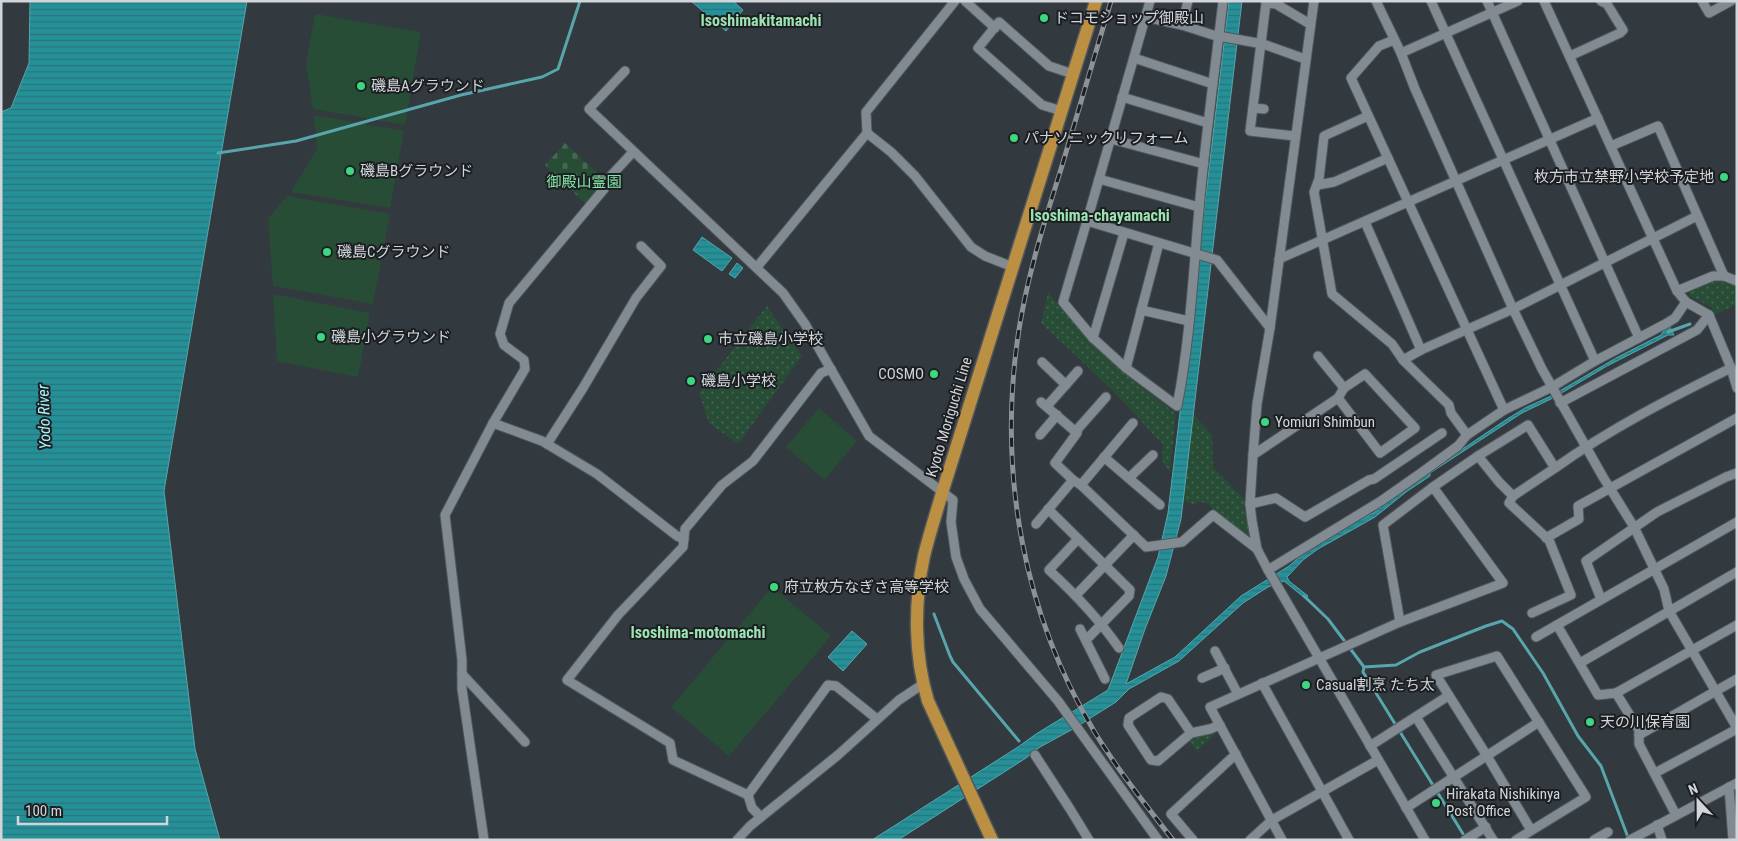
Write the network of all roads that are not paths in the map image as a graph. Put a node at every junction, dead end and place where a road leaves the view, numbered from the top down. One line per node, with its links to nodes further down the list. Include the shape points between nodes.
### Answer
1 (955, 1): 39 (street, via 866,112)
2 (965, 1): 20 (street)
3 (1096, 1): 30 (main road, Kyoto Moriguchi Line)
4 (1150, 1): 17 (street)
5 (1188, 1): 19 (street)
6 (1223, 1): 22 (street)
7 (1314, 1): 18 (street)
8 (1376, 1): 23 (street)
9 (1431, 1): 21 (street)
10 (1487, 1): 16 (street)
11 (1518, 1): 16 (street)
12 (1544, 1): 26 (street)
13 (1601, 1): 26 (street, via 1607,4 1623,30)
14 (1702, 1): 15 (street, via 1709,13)
15 (1731, 1)
16 (1492, 13): 21 (street); 42 (street)
17 (1145, 17): 19 (street); 27 (street)
18 (1310, 24): 24 (street, via 1276,4 1266,2); 28 (street)
19 (1182, 25): 22 (street)
20 (995, 28): 30 (street, via 999,22 1050,66); 35 (street, via 978,48 1042,105)
21 (1446, 33): 25 (street); 46 (street)
22 (1221, 36): 24 (street); 31 (street)
23 (1394, 40): 25 (street); 36 (street, via 1379,46 1351,78)
24 (1260, 43): 28 (street); 33 (street)
25 (1401, 53): 49 (street)
26 (1570, 56): 37 (street)
27 (1134, 58): 31 (street); 32 (street)
28 (1305, 58): 40 (street)
29 (625, 70): 44 (street, via 589,109)
30 (1073, 74): 35 (main road, Kyoto Moriguchi Line)
31 (1213, 84): 38 (street)
32 (1122, 97): 38 (street); 41 (street)
33 (1253, 108): 34 (street); 40 (street, via 1250,131)
34 (1264, 109)
35 (1062, 111): 65 (main road, Kyoto Moriguchi Line)
36 (1368, 116): 45 (street); 50 (street, via 1324,136)
37 (1598, 118): 42 (street); 43 (street)
38 (1208, 124): 47 (street)
39 (867, 133): 64 (street); 65 (street, via 915,176 971,247)
40 (1295, 136): 62 (street)
41 (1111, 139): 47 (street); 48 (street)
42 (1549, 140): 46 (street); 63 (street)
43 (1611, 146): 53 (street, via 1658,126); 57 (street)
44 (634, 152): 64 (street); 98 (street, via 607,180 604,189 509,303 500,334 504,345 524,360 524,369)
45 (1388, 158): 50 (street, via 1334,182); 51 (street)
46 (1503, 160): 49 (street); 68 (street)
47 (1204, 164): 52 (street)
48 (1099, 179): 52 (street); 54 (street)
49 (1456, 180): 51 (street); 71 (street)
50 (1317, 186): 58 (street, via 1314,192)
51 (1408, 202): 55 (street); 76 (street)
52 (1199, 207): 61 (street)
53 (1697, 216): 57 (street); 66 (street)
54 (1088, 221): 56 (street); 77 (street, via 1063,302)
55 (1365, 222): 58 (street); 79 (street)
56 (1124, 233): 59 (street); 77 (street)
57 (1654, 239): 63 (street); 69 (street)
58 (1323, 240): 62 (street); 81 (street, via 1332,294 1392,344)
59 (1159, 244): 61 (street); 72 (street)
60 (641, 246): 104 (street, via 661,266 636,298)
61 (1195, 254): 74 (street); 75 (street, via 1217,260)
62 (1279, 259): 75 (street)
63 (1605, 264): 68 (street); 78 (street)
64 (757, 267): 86 (street, via 794,308)
65 (1013, 267): 116 (main road, Kyoto Moriguchi Line)
66 (1724, 276): 67 (street); 69 (street, via 1713,276)
67 (1737, 281)
68 (1560, 285): 71 (street); 82 (street)
69 (1677, 292): 70 (street)
70 (1686, 302): 73 (street); 78 (street, via 1675,318)
71 (1513, 309): 76 (street); 89 (street)
72 (1141, 310): 74 (street); 84 (street)
73 (1709, 315): 85 (street); 94 (street, via 1698,330)
74 (1189, 321): 84 (street, via 1177,406)
75 (1270, 328): 107 (street, via 1257,404)
76 (1467, 330): 79 (street); 95 (street)
77 (1093, 338): 84 (street)
78 (1639, 338): 82 (street)
79 (1421, 350): 81 (street)
80 (1318, 356): 90 (street)
81 (1403, 360): 103 (street, via 1449,405)
82 (1594, 361): 89 (street)
83 (1042, 362): 88 (street)
84 (1126, 368)
85 (1731, 368): 91 (street); 105 (street)
86 (831, 370): 116 (street, via 869,436); 126 (street, via 821,372 753,461 722,485 684,530)
87 (1078, 371): 88 (street)
88 (1066, 385): 96 (street, via 1044,404)
89 (1552, 387): 94 (street); 95 (street)
90 (1344, 388): 93 (street); 93 (street, via 1365,374 1415,428 1380,453)
91 (1737, 388)
92 (1106, 397): 100 (street)
93 (1338, 398): 107 (street)
94 (1560, 403): 105 (street)
95 (1504, 410): 103 (street)
96 (1057, 415): 100 (street); 102 (street)
97 (1737, 418): 115 (street)
98 (492, 423): 104 (street); 150 (street, via 445,514)
99 (1132, 423): 109 (street)
100 (1075, 432): 113 (street, via 1055,463)
101 (1442, 433): 118 (street, via 1374,479 1305,517 1276,498)
102 (1040, 435)
103 (1467, 435): 131 (street, via 1458,446 1421,474)
104 (547, 444): 126 (street, via 597,474)
105 (1586, 446): 110 (street); 115 (street)
106 (1153, 455): 112 (street)
107 (1253, 456): 118 (street)
108 (1478, 456): 110 (street, via 1528,425); 114 (street); 117 (street)
109 (1104, 457): 112 (street); 113 (street)
110 (1555, 468): 117 (street)
111 (1737, 473): 123 (street, via 1657,512)
112 (1129, 478): 119 (street)
113 (1077, 482): 120 (street); 124 (street)
114 (1433, 487): 137 (street, via 1382,525); 137 (street, via 1503,583)
115 (1609, 488): 123 (street); 125 (street, via 1578,506 1579,519)
116 (942, 493): 155 (main road, Kyoto Moriguchi Line, via 924,557 917,600); 192 (street, via 953,502 951,522 956,557 980,609 1058,701)
117 (1513, 496): 125 (street, via 1509,502)
118 (1250, 504): 128 (street)
119 (1160, 505)
120 (1048, 510): 122 (street); 127 (street)
121 (1737, 522): 130 (street)
122 (1036, 524)
123 (1634, 527): 130 (street); 134 (street, via 1586,561)
124 (1134, 535): 128 (street, via 1146,547 1175,544 1182,542 1213,515); 129 (street)
125 (1546, 538): 136 (street, via 1571,595)
126 (684, 539): 177 (street, via 682,547 618,615 566,680 670,743 673,760)
127 (1078, 539): 129 (street); 133 (street, via 1049,570)
128 (1257, 549): 131 (street)
129 (1104, 565): 133 (street); 138 (street, via 1130,590 1129,596)
130 (1654, 569): 134 (street); 135 (street, via 1664,589)
131 (1268, 570): 147 (street)
132 (1737, 572): 135 (street)
133 (1076, 595): 138 (street)
134 (1601, 599): 139 (street)
135 (1669, 611): 145 (street); 148 (street)
136 (1532, 613)
137 (1400, 622): 147 (street)
138 (1102, 624): 143 (street); 144 (street)
139 (1557, 624): 142 (street); 148 (street)
140 (1737, 625): 145 (street)
141 (1080, 629): 143 (street)
142 (1536, 637)
143 (1086, 640): 152 (street)
144 (1119, 648)
145 (1692, 650): 156 (street); 157 (street)
146 (1215, 651): 149 (street)
147 (1319, 658): 154 (street); 168 (street)
148 (1580, 663): 157 (street, via 1598,695)
149 (1225, 668): 151 (street); 158 (street)
150 (462, 674): 167 (street); 188 (street)
151 (1202, 678)
152 (1105, 679)
153 (1737, 679): 156 (street)
154 (1262, 683): 158 (street); 176 (street)
155 (923, 684): 161 (street); 190 (main road, Kyoto Moriguchi Line)
156 (1716, 691): 164 (street); 166 (street)
157 (1616, 693): 166 (street)
158 (1238, 694): 163 (street, via 1210,707)
159 (1448, 696): 160 (street); 162 (street, via 1436,676 1497,656); 171 (street)
160 (1416, 717): 168 (street); 174 (street)
161 (876, 719): 177 (street, via 836,686 828,685); 180 (street, via 838,755)
162 (1539, 722): 171 (street); 184 (street, via 1586,797)
163 (1220, 725): 165 (street); 169 (street)
164 (1737, 728): 173 (street)
165 (1192, 733): 165 (street, via 1158,761 1151,760 1128,725 1129,718 1161,697 1168,698)
166 (1639, 735): 173 (street, via 1639,744)
167 (525, 742)
168 (1370, 746): 172 (street)
169 (1236, 754): 181 (street); 193 (street, via 1172,814)
170 (1034, 755): 191 (street)
171 (1487, 756): 174 (street); 184 (street)
172 (1378, 760): 176 (street); 178 (street)
173 (1655, 773): 179 (street)
174 (1454, 777): 178 (street); 183 (street)
175 (1733, 785): 179 (street); 202 (street)
176 (1322, 791): 181 (street); 196 (street)
177 (748, 795): 180 (street, via 752,808)
178 (1406, 808): 197 (street)
179 (1676, 815): 182 (street)
180 (761, 817): 189 (street)
181 (1272, 820): 194 (street); 195 (street)
182 (1658, 825): 187 (street); 201 (street)
183 (1486, 827): 186 (street); 198 (street)
184 (1531, 830): 199 (street)
185 (1608, 832): 200 (street)
186 (1467, 839)
187 (1631, 839)
188 (484, 840)
189 (737, 840)
190 (992, 840)
191 (1089, 840)
192 (1158, 840)
193 (1193, 840)
194 (1250, 840)
195 (1282, 840)
196 (1349, 840)
197 (1425, 840)
198 (1494, 840)
199 (1516, 840)
200 (1594, 840)
201 (1662, 840)
202 (1733, 840)

